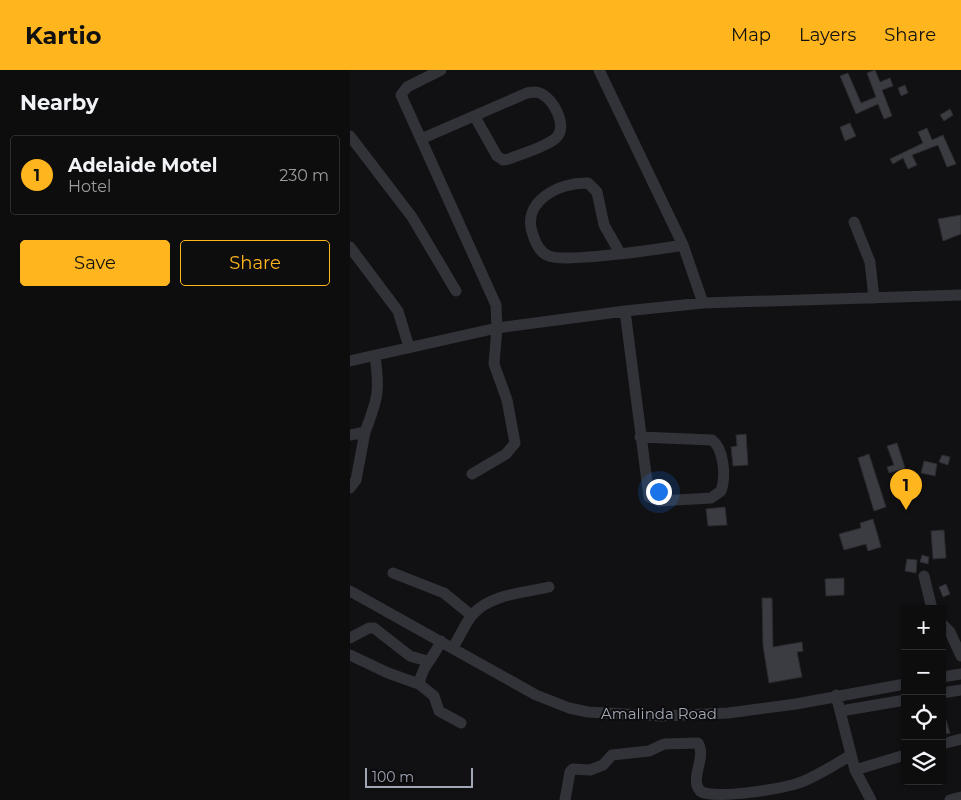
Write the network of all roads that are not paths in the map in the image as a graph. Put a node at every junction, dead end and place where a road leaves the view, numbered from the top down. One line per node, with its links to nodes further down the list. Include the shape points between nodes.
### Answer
1 (441, 70): 4 (street, via 407,87 401,95)
2 (599, 70): 7 (street)
3 (475, 117): 3 (street, via 534,92 542,94 556,111 560,127 556,138 548,143 503,160 497,156); 4 (street)
4 (420, 139): 15 (street, via 496,305)
5 (351, 140): 10 (street, via 398,197)
6 (854, 222): 12 (street, via 870,262)
7 (683, 246): 9 (street); 13 (street)
8 (350, 247): 16 (street, via 398,312)
9 (620, 253): 9 (street, via 604,224 597,192 588,183 556,190 534,204 530,227 541,251 549,256)
10 (456, 291)
11 (961, 295): 12 (street)
12 (874, 298): 13 (street)
13 (703, 303): 14 (street)
14 (625, 311): 15 (street); 21 (street)
15 (497, 328): 16 (street); 22 (street, via 494,364 507,400 515,443 506,454)
16 (409, 347): 17 (street)
17 (375, 356): 18 (street); 19 (street, via 379,392)
18 (350, 361)
19 (365, 432): 20 (street); 23 (street, via 356,480)
20 (350, 435)
21 (640, 437): 21 (street, via 647,492 654,501 711,498 721,491 720,448 712,440)
22 (472, 474)
23 (350, 488)
24 (393, 573): 29 (street, via 444,593)
25 (924, 576): 28 (street)
26 (549, 587): 29 (street, via 497,598)
27 (350, 591): 32 (street, Amalinda Road)
28 (931, 605)
29 (472, 616): 33 (street)
30 (946, 628): 35 (street)
31 (350, 638): 36 (street, via 374,628 410,656)
32 (441, 641): 33 (street, Amalinda Road); 36 (street, via 436,653)
33 (453, 647): 43 (street, Amalinda Road, via 536,695 588,712 661,716 728,713)
34 (350, 654): 39 (street)
35 (961, 656)
36 (427, 661): 39 (street)
37 (961, 674): 38 (street)
38 (946, 676)
39 (419, 684): 46 (street, via 434,696 439,711)
40 (901, 685): 43 (street, Amalinda Road)
41 (961, 690): 42 (street)
42 (946, 693)
43 (836, 695): 45 (street)
44 (901, 701): 45 (street)
45 (841, 711): 49 (street)
46 (461, 723)
47 (961, 739): 48 (street)
48 (946, 743)
49 (851, 755): 51 (street); 53 (street, via 778,790 714,799 701,793 696,784 701,752 698,743 664,744 649,752 612,755 603,765 590,770 573,768)
50 (901, 757): 51 (street)
51 (855, 770): 54 (street)
52 (961, 797): 55 (street)
53 (565, 800)
54 (871, 800)
55 (950, 800)

